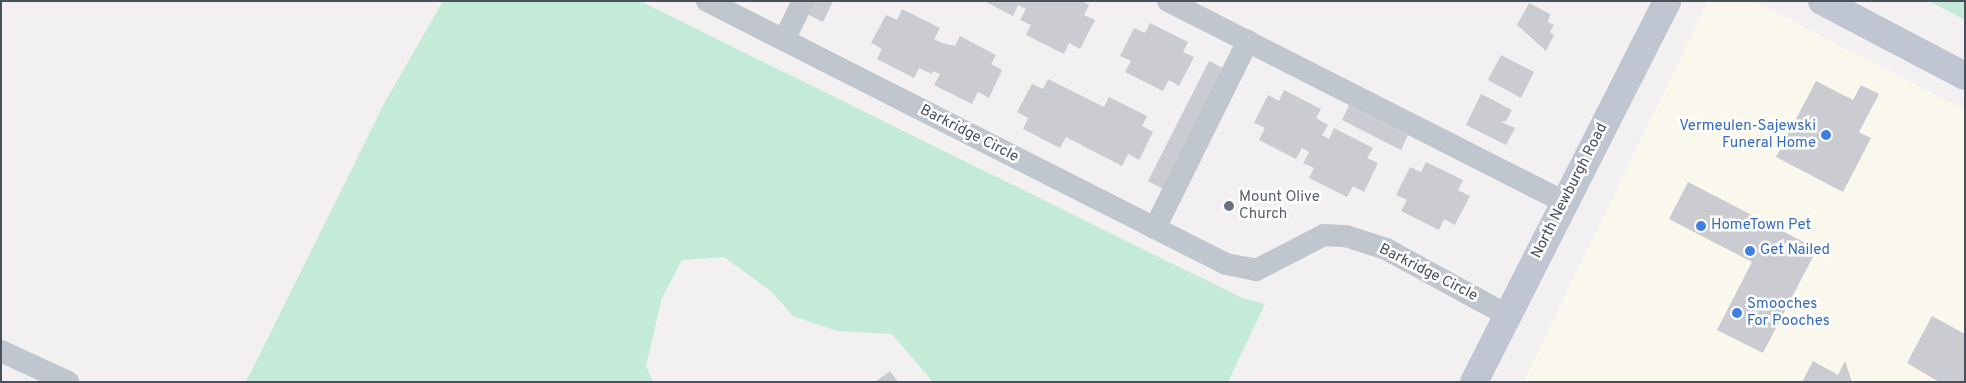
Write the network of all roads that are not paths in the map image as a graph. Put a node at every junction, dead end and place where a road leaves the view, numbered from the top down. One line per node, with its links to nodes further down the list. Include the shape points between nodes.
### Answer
1 (707, 1): 6 (street, Barkridge Circle)
2 (804, 1): 6 (street)
3 (1168, 1): 7 (street)
4 (1667, 1): 9 (main road, North Newburgh Road)
5 (1822, 1): 8 (main road)
6 (784, 40): 10 (street, Barkridge Circle)
7 (1248, 41): 9 (street); 10 (street)
8 (1965, 76)
9 (1564, 202): 11 (main road, North Newburgh Road)
10 (1155, 228): 11 (street, Barkridge Circle, via 1241,270 1270,266 1324,234 1346,236 1386,249)
11 (1507, 315): 14 (main road, North Newburgh Road)
12 (1, 351): 13 (street)
13 (68, 382)
14 (1474, 382)

